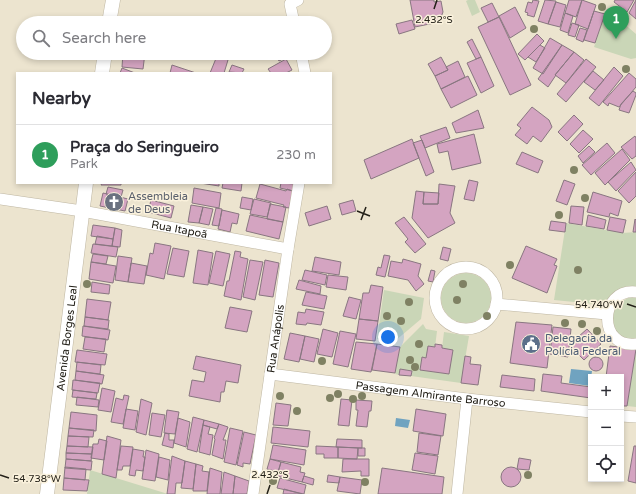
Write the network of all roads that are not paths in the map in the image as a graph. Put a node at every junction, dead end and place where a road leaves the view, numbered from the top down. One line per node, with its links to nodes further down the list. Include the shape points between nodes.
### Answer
1 (113, 0): 3 (street)
2 (298, 0): 4 (street, via 290,4)
3 (110, 16)
4 (293, 16)
5 (104, 60): 7 (street)
6 (302, 60): 8 (street)
7 (102, 72)
8 (305, 72)
9 (86, 184): 12 (street, Avenida Borges Leal)
10 (299, 184): 13 (street, Rua Anápolis)
11 (0, 199): 12 (street, Rua Itapoã)
12 (82, 211): 13 (street, Rua Itapoã); 23 (street, Avenida Borges Leal)
13 (288, 249): 18 (street, Rua Anápolis)
14 (636, 292): 16 (street, via 618,297)
15 (496, 304): 15 (street, via 494,285 480,271 469,268 453,270 440,282 436,290 436,308 440,316 454,327 472,329 484,323 493,313); 16 (street)
16 (607, 314): 17 (street, via 608,326 617,339 624,343)
17 (636, 344)
18 (270, 374): 19 (street, Passagem Almirante Barroso); 24 (street, Rua Anápolis)
19 (467, 399): 20 (street, Passagem Almirante Barroso); 25 (street)
20 (588, 412)
21 (624, 416): 22 (street)
22 (636, 417)
23 (47, 494)
24 (253, 494)
25 (457, 494)

